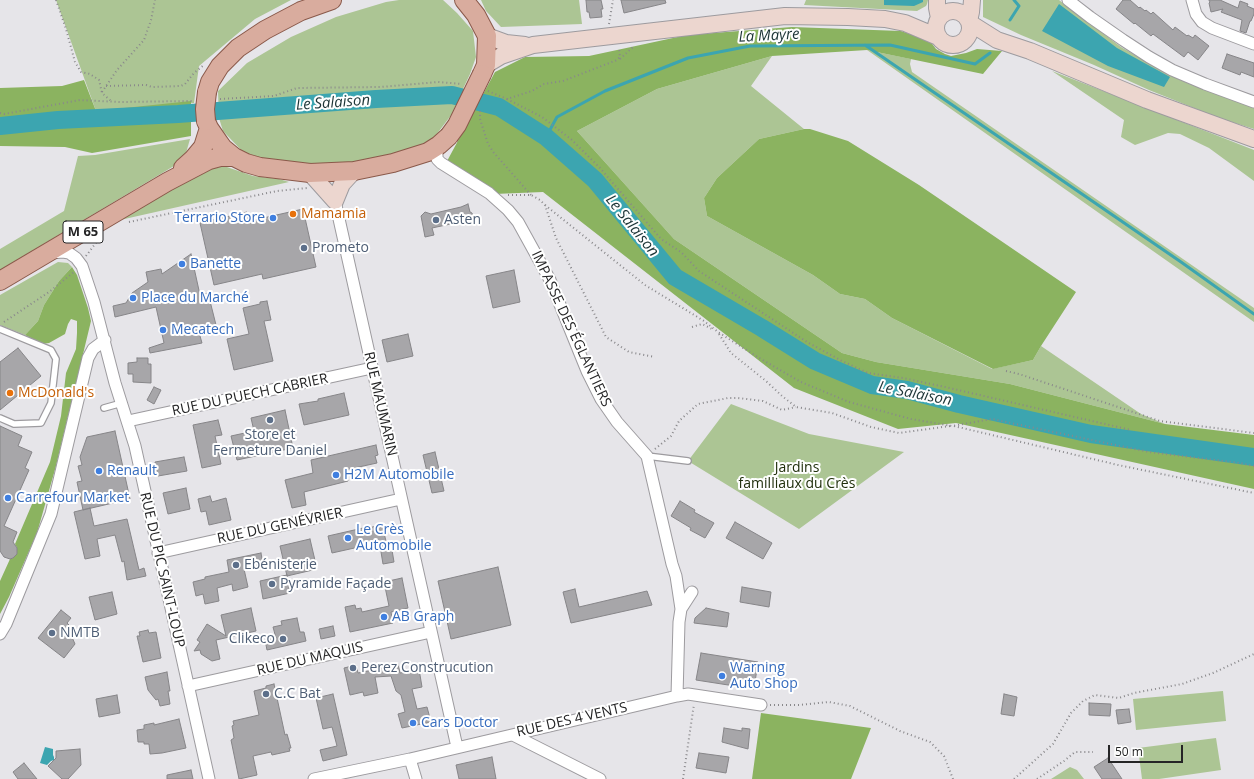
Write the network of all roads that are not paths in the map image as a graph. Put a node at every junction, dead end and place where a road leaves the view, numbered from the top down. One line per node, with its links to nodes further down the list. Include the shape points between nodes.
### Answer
1 (332, 0): 18 (main road, bridge, via 301,11 238,48 220,66 210,82 214,96 205,109)
2 (464, 0): 10 (main road, via 476,15)
3 (937, 0): 7 (main road)
4 (972, 0): 8 (main road)
5 (1068, 0): 17 (street, via 1123,40 1172,70)
6 (1192, 0): 14 (street, via 1196,14 1202,22)
7 (938, 19): 8 (main road, via 947,12 957,11); 9 (main road); 11 (main road)
8 (969, 22): 12 (main road, via 970,30); 13 (main road)
9 (905, 23): 11 (main road); 15 (main road, via 885,19 784,16)
10 (487, 36): 15 (main road, via 506,43); 16 (main road)
11 (938, 37): 12 (main road, via 951,45)
12 (965, 40): 13 (main road)
13 (997, 40): 19 (main road, via 1030,51 1147,100)
14 (1254, 44)
15 (533, 45): 16 (main road, via 501,56)
16 (484, 76): 20 (main road, bridge, via 457,125)
17 (1254, 102)
18 (208, 124): 21 (main road, via 223,148); 24 (main road, M 65, via 203,147)
19 (1254, 139)
20 (435, 148): 22 (main road, via 393,163); 35 (street, IMPASSE DES ÉGLANTIERS, via 441,163 489,193 518,222 550,280 601,399)
21 (234, 157): 23 (main road, via 260,167); 24 (main road, M 65, via 209,160)
22 (354, 171): 23 (main road); 25 (main road, via 342,184)
23 (310, 173): 25 (main road)
24 (167, 182): 26 (main road, M 65)
25 (335, 201): 30 (street, RUE MAUMARIN)
26 (45, 254): 27 (main road, M 65); 29 (street, RUE DU PIC SAINT-LOUP, via 69,253 78,261)
27 (0, 280)
28 (0, 329): 33 (lane, via 51,350 56,359 51,403 41,423 14,424)
29 (105, 340): 31 (street, RUE DU PIC SAINT-LOUP); 42 (street, via 93,349 88,358 51,514)
30 (372, 368): 34 (street, RUE DU PUECH CABRIER); 37 (street, RUE MAUMARIN)
31 (122, 403): 32 (lane); 34 (street, RUE DU PIC SAINT-LOUP)
32 (104, 408)
33 (0, 418)
34 (128, 421): 38 (street, RUE DU PIC SAINT-LOUP)
35 (647, 456): 36 (lane); 40 (street, IMPASSE DES ÉGLANTIERS, via 676,576)
36 (688, 461)
37 (401, 499): 38 (street, RUE DU GENÉVRIER); 41 (street, RUE MAUMARIN)
38 (158, 553): 43 (street, RUE DU PIC SAINT-LOUP)
39 (692, 592): 40 (street, IMPASSE DES ÉGLANTIERS)
40 (681, 609): 44 (street, IMPASSE DES ÉGLANTIERS)
41 (431, 632): 43 (street, RUE DU MAQUIS); 47 (street, RUE MAUMARIN)
42 (0, 634)
43 (188, 686): 49 (street, RUE DU PIC SAINT-LOUP)
44 (677, 696): 45 (street, RUE DES 4 VENTS, via 688,694); 46 (street, RUE DES 4 VENTS)
45 (761, 705)
46 (513, 735): 47 (street, RUE DES 4 VENTS); 52 (street)
47 (457, 747): 48 (street, RUE DES 4 VENTS)
48 (410, 758): 50 (street, RUE DES 4 VENTS); 51 (street)
49 (209, 779)
50 (314, 779)
51 (416, 779)
52 (600, 779)

